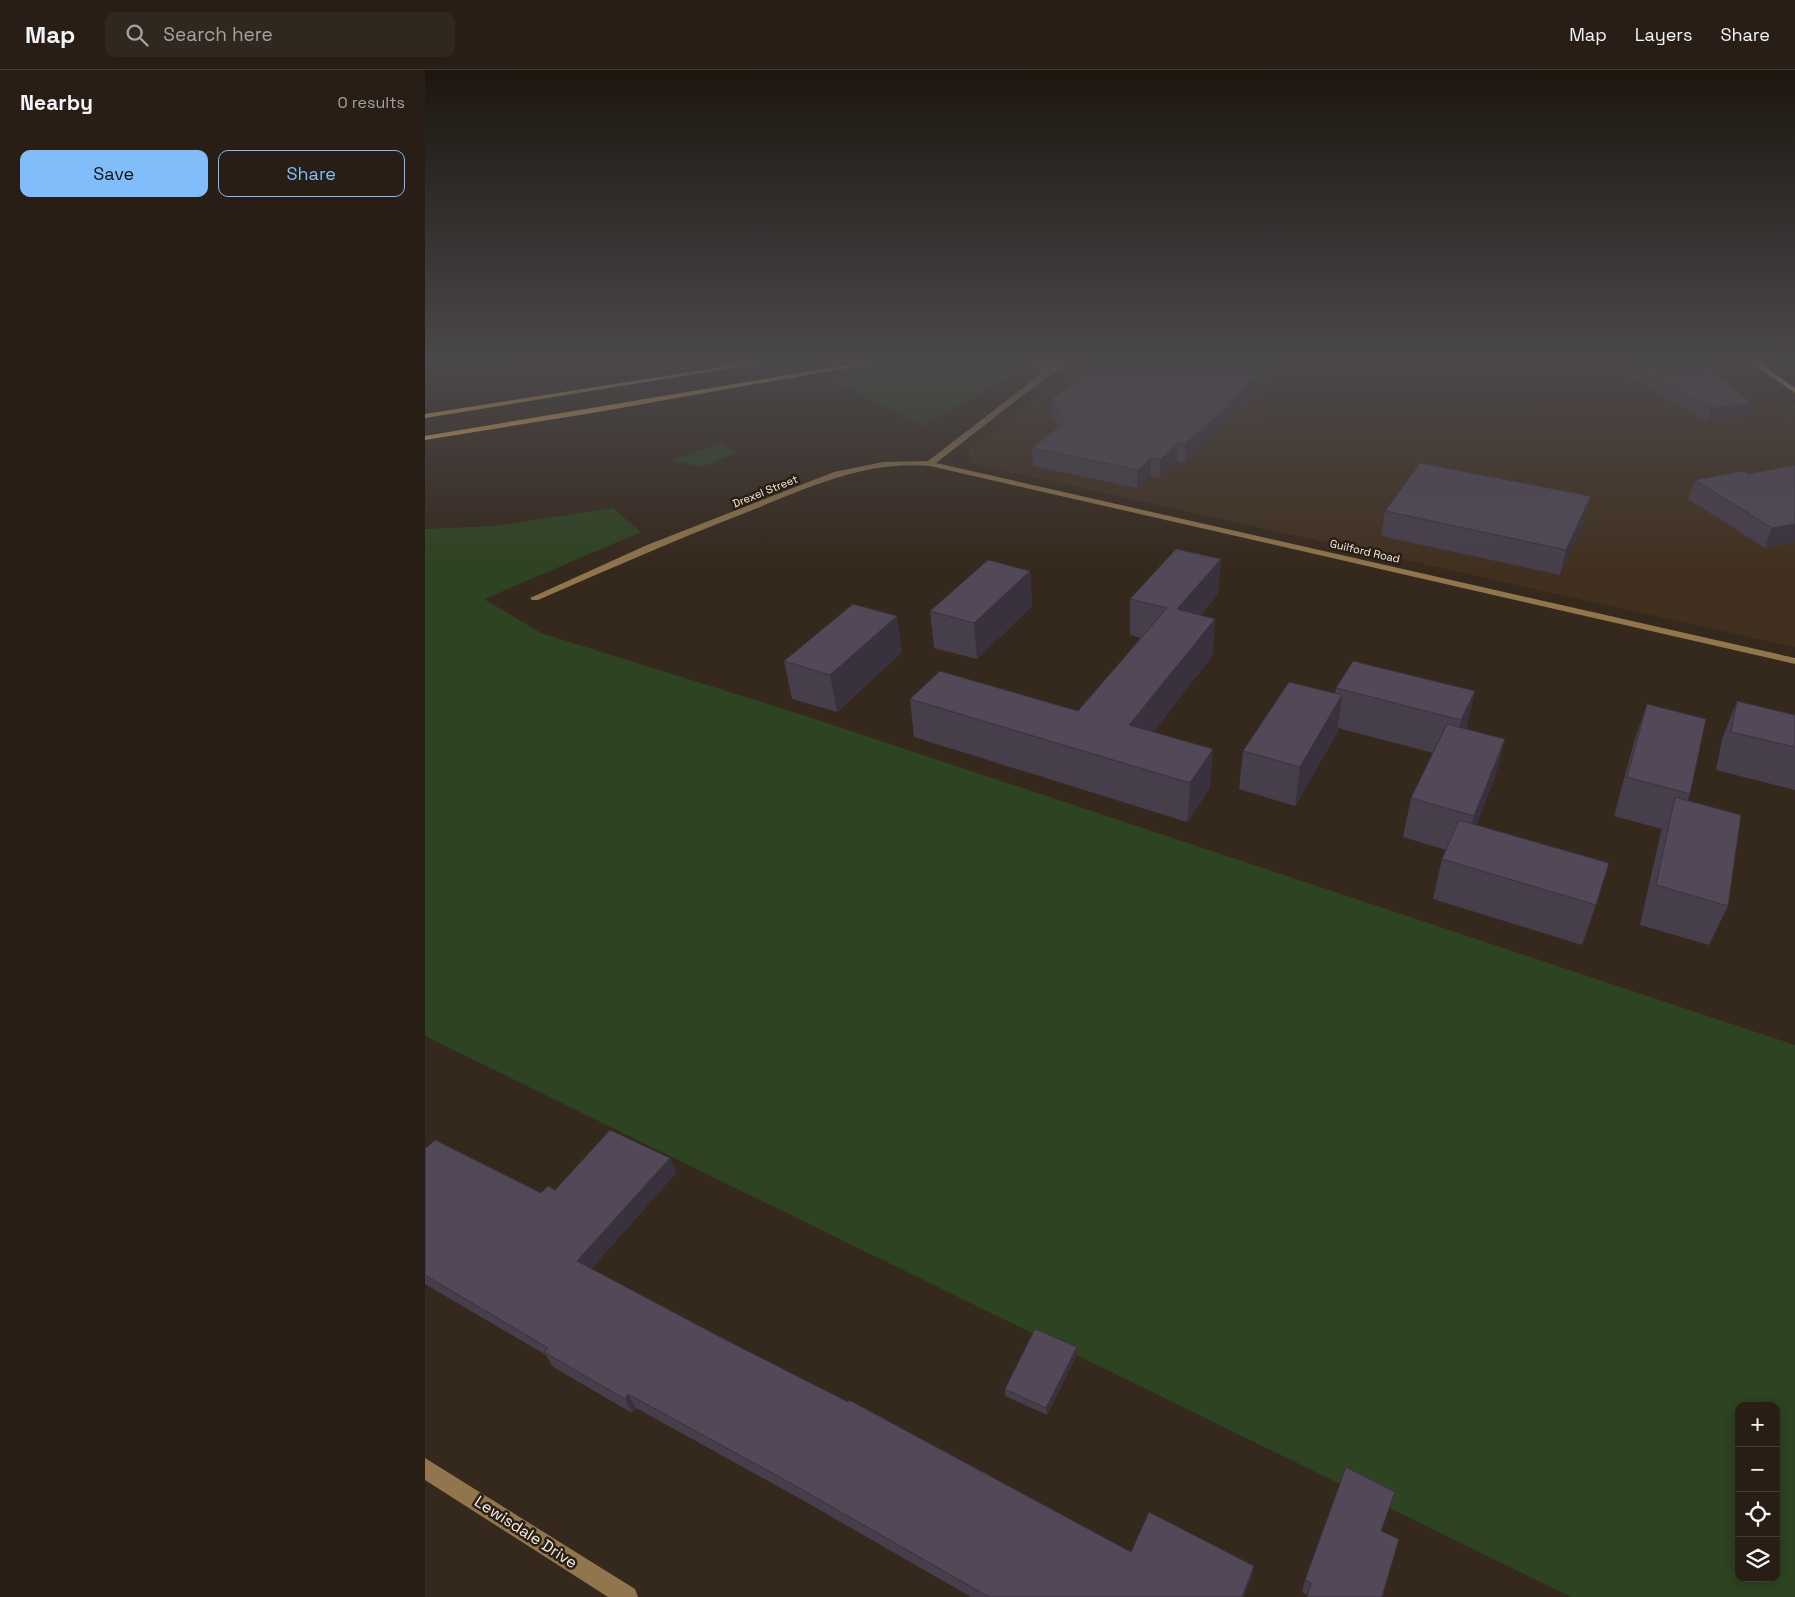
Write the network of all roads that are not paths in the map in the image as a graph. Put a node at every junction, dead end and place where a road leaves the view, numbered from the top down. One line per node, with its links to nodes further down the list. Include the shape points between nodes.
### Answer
1 (475, 430): 3 (main road)
2 (973, 430): 4 (street)
3 (425, 438)
4 (930, 464): 5 (street, Drexel Street, via 903,460 837,474 650,547); 6 (street, Guilford Road)
5 (535, 598)
6 (1795, 661)
7 (425, 1468): 8 (street, Lewisdale Drive)
8 (627, 1597)

